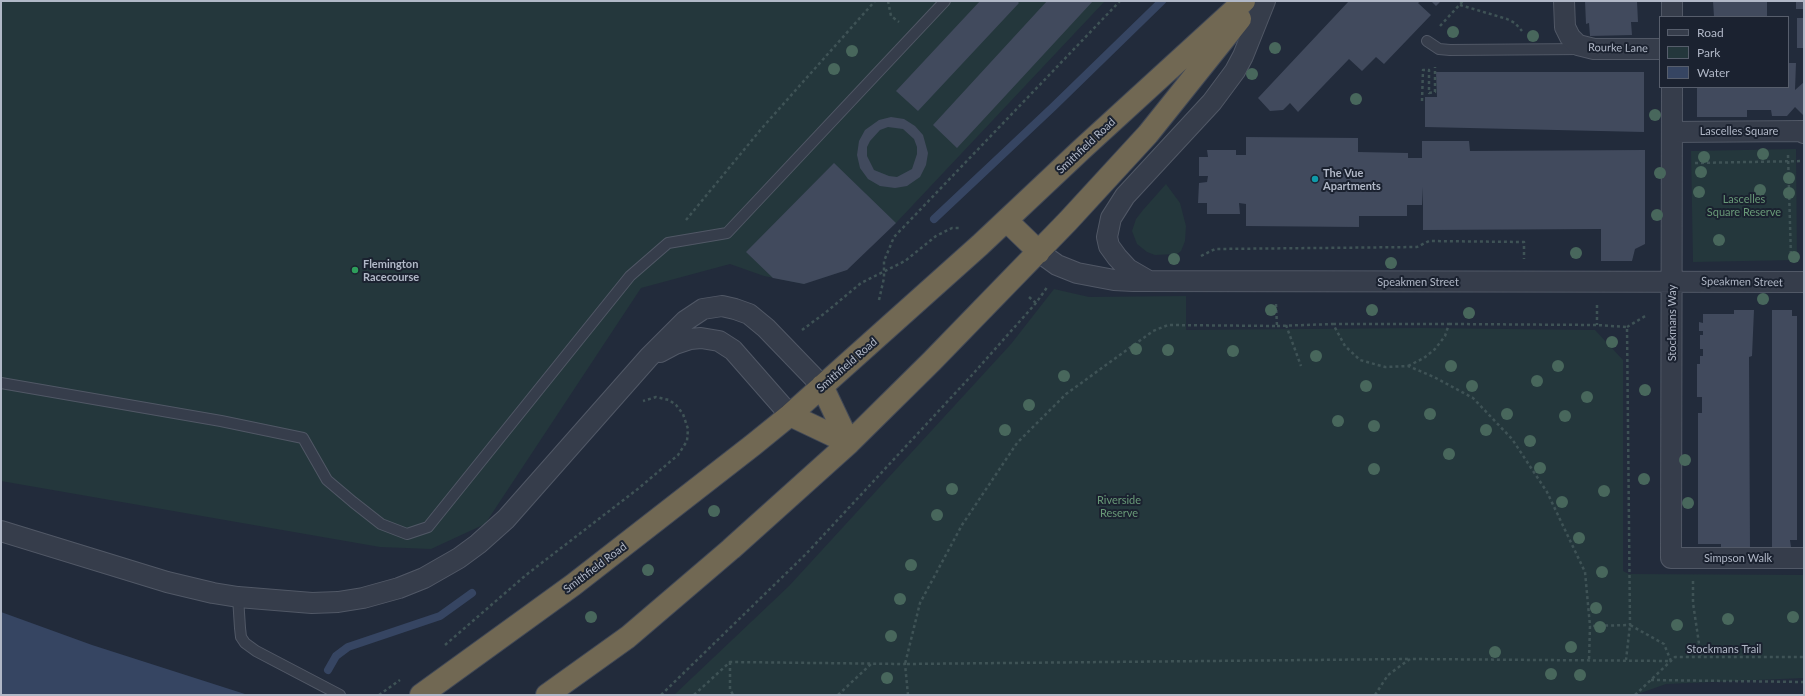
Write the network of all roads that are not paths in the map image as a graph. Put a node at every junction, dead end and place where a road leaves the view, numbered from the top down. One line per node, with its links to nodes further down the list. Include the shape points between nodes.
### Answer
1 (945, 1): 20 (lane, via 727,233 668,243 630,276 428,527 407,534 381,524 328,480 303,438)
2 (1244, 1): 14 (highway, Smithfield Road)
3 (1255, 1): 15 (highway, via 1148,134)
4 (1265, 1): 16 (street, via 1235,72 1212,102 1125,196 1111,218 1107,237 1114,254 1132,272)
5 (1564, 1): 9 (street, Rourke Lane, via 1565,27 1570,37 1578,45)
6 (1672, 1): 7 (street)
7 (1672, 16)
8 (1427, 41): 9 (lane, via 1444,50)
9 (1594, 49): 10 (street, Rourke Lane)
10 (1659, 49)
11 (1672, 88): 13 (street, Stockmans Way)
12 (1804, 131): 13 (street, Lascelles Square)
13 (1672, 132): 17 (street, Stockmans Way)
14 (1006, 220): 15 (highway); 21 (highway, Smithfield Road)
15 (1039, 252): 16 (street, Speakmen Street, via 1065,269 1114,280); 23 (highway)
16 (1150, 281): 17 (street, Speakmen Street)
17 (1672, 281): 18 (street, Speakmen Street); 25 (street, Stockmans Way)
18 (1798, 283)
19 (632, 376): 21 (street, via 685,321 698,311 722,306 749,314); 22 (street, via 654,356 690,339 719,341 733,350); 27 (street, via 506,519 478,544 445,567 399,588 348,601 299,602)
20 (1, 382)
21 (822, 386): 22 (highway, Smithfield Road); 23 (highway)
22 (790, 415): 23 (highway); 29 (highway, Smithfield Road, via 574,585)
23 (849, 443): 30 (highway, via 628,637)
24 (1, 531): 27 (street, via 167,582)
25 (1671, 558): 26 (street, Simpson Walk)
26 (1804, 558)
27 (238, 597): 28 (lane, via 241,637 245,643)
28 (340, 695)
29 (421, 695)
30 (547, 695)

